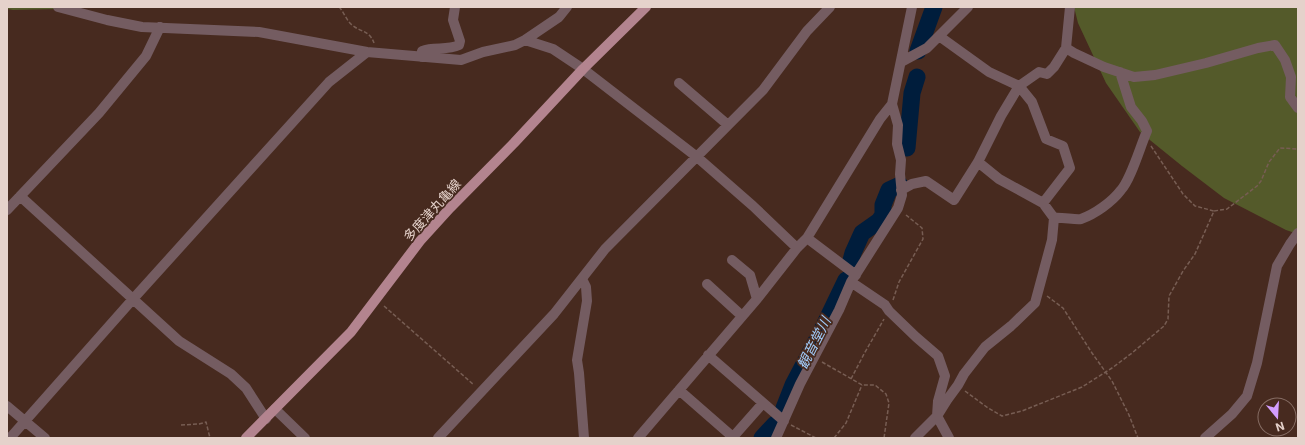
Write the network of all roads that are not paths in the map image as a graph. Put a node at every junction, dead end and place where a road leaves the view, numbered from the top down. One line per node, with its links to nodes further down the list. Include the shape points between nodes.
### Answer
1 (58, 7): 9 (street, via 142,27)
2 (456, 7): 14 (street, via 453,20 459,45 454,48 428,49 422,51)
3 (567, 7): 11 (street, via 559,17)
4 (646, 7): 16 (main road, 多度津丸亀線)
5 (830, 7): 22 (street, via 807,31 763,90)
6 (912, 7): 15 (street)
7 (968, 7): 10 (street)
8 (1070, 7): 12 (street)
9 (160, 27): 13 (street, via 260,32); 26 (street, via 146,56 99,114)
10 (939, 36): 15 (street, via 927,48); 19 (street, via 990,72)
11 (525, 40): 14 (street, via 461,60); 16 (street, via 553,49)
12 (1066, 48): 17 (street); 19 (street, via 1047,74 1039,72)
13 (367, 52): 14 (street); 38 (street, via 329,82)
14 (421, 57)
15 (901, 62): 20 (street)
16 (584, 69): 23 (street); 44 (main road, 多度津丸亀線, via 420,241 351,332)
17 (1120, 72): 21 (street, via 1134,77 1155,75 1274,45 1285,60 1291,77 1290,97); 29 (street, via 1131,107 1147,131 1129,177 1121,190 1100,209 1080,219)
18 (679, 83): 22 (street)
19 (1018, 86): 24 (street); 27 (street, via 1032,102 1046,139 1063,146 1070,168)
20 (892, 104): 25 (street, via 898,125); 31 (street, via 880,119)
21 (1298, 108)
22 (728, 125): 23 (street)
23 (697, 157): 32 (street); 34 (street, via 604,249)
24 (978, 162): 25 (street, via 954,200 926,181); 27 (street, via 999,179)
25 (901, 190): 35 (street, via 898,208)
26 (20, 196): 28 (street); 38 (street)
27 (1043, 203): 29 (street)
28 (7, 210)
29 (1054, 218): 45 (street, via 1052,240 1035,303 985,347)
30 (1298, 233): 60 (street, via 1277,266 1257,363 1247,396 1232,414)
31 (807, 238): 32 (street); 35 (street)
32 (798, 248): 37 (street)
33 (732, 260): 37 (street, via 750,275)
34 (582, 279): 54 (street, via 554,314); 55 (street, via 586,287 587,301 577,360)
35 (854, 279): 45 (street, via 938,356 945,376); 47 (street, via 800,384)
36 (707, 284): 39 (street)
37 (757, 299): 39 (street)
38 (133, 300): 46 (street, via 179,341 230,374 246,388); 48 (street)
39 (742, 316): 40 (street)
40 (708, 355): 41 (street); 42 (street)
41 (678, 390): 49 (street); 56 (street)
42 (763, 403): 47 (street); 49 (street)
43 (7, 406): 48 (street)
44 (275, 410): 46 (main road, 多度津丸亀線); 53 (street)
45 (937, 416): 58 (street); 59 (street)
46 (266, 419): 52 (main road, 多度津丸亀線)
47 (784, 421): 57 (street)
48 (25, 422): 50 (street); 51 (street)
49 (734, 437)
50 (10, 438)
51 (45, 438)
52 (246, 438)
53 (305, 438)
54 (438, 438)
55 (584, 438)
56 (638, 438)
57 (776, 438)
58 (915, 438)
59 (949, 438)
60 (1205, 438)

